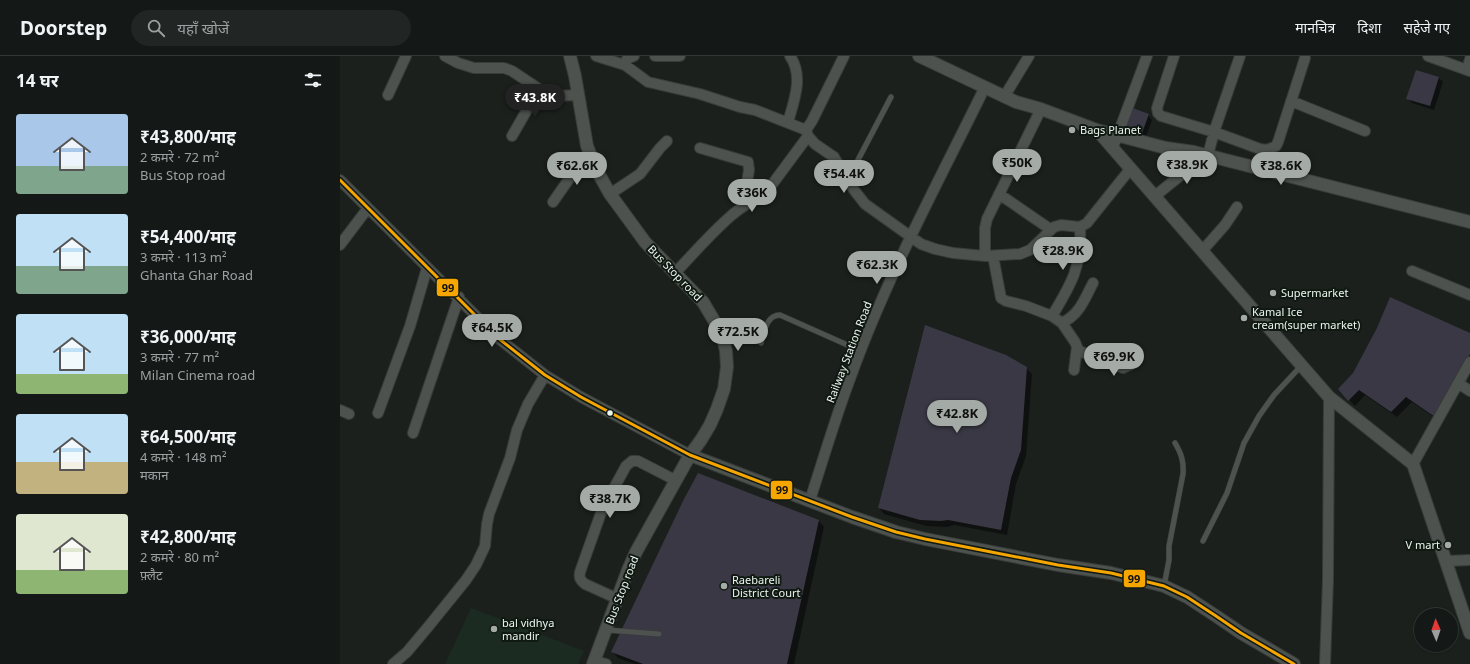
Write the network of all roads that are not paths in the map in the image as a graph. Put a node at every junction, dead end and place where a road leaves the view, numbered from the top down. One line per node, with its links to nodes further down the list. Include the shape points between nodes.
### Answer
1 (406, 56): 23 (street)
2 (445, 56): 22 (street, via 474,68 504,68)
3 (570, 56): 24 (street, Bus Stop road)
4 (596, 56): 16 (street)
5 (634, 56): 19 (street, via 627,59)
6 (655, 56): 7 (street)
7 (680, 56)
8 (790, 56): 29 (street, via 795,66 798,85)
9 (844, 56): 33 (street)
10 (919, 56): 21 (street)
11 (1029, 56): 26 (street)
12 (1147, 56): 34 (street)
13 (1174, 56): 32 (street, via 1157,108 1158,113)
14 (1240, 56): 32 (street)
15 (1428, 56): 20 (street)
16 (608, 58): 19 (street)
17 (1305, 58): 27 (street)
18 (1470, 59): 20 (street)
19 (625, 65): 29 (street, via 648,82 756,110)
20 (1468, 71)
21 (986, 87): 26 (street); 55 (street, Railway Station Road)
22 (539, 89): 24 (street, via 554,96); 35 (street)
23 (388, 95)
24 (578, 95): 41 (street, Bus Stop road)
25 (891, 97): 43 (lane)
26 (1004, 97): 28 (street)
27 (1291, 101): 31 (street); 32 (street, via 1278,142 1272,149 1260,149)
28 (1041, 109): 30 (street); 46 (street)
29 (788, 122): 33 (street)
30 (1097, 130): 34 (street); 38 (street)
31 (1365, 131)
32 (1214, 132): 40 (street)
33 (807, 133): 43 (street, via 816,144 834,157); 49 (street, via 768,190)
34 (1118, 135): 38 (street); 39 (street, via 1166,148)
35 (512, 136)
36 (667, 141): 45 (street, via 640,174)
37 (700, 148): 49 (street, via 748,162)
38 (1113, 148): 42 (street)
39 (1194, 152): 40 (street); 47 (street, via 1181,175)
40 (1208, 155): 52 (street)
41 (591, 158): 45 (street, Bus Stop road); 48 (street, via 578,166)
42 (1131, 168): 47 (street); 53 (street, via 1087,223)
43 (848, 179): 55 (street, via 865,204)
44 (340, 180): 51 (street)
45 (610, 194): 61 (street, Bus Stop road, via 645,242)
46 (999, 194): 54 (street); 58 (street, via 985,228)
47 (1155, 196): 57 (street)
48 (553, 202)
49 (743, 206): 61 (street)
50 (1237, 207): 57 (street, via 1229,220)
51 (368, 208): 56 (street); 59 (street)
52 (1470, 222)
53 (1080, 227): 54 (street, via 1061,225); 65 (street, via 1080,253 1073,279)
54 (1050, 229): 58 (street, via 1030,250 1020,254)
55 (911, 236): 58 (street, via 921,244 935,249); 69 (street, Railway Station Road)
56 (340, 245)
57 (1202, 250): 72 (street)
58 (990, 256): 65 (street, via 1003,300)
59 (427, 268): 64 (street); 78 (street, via 410,326)
60 (1412, 271): 63 (street)
61 (675, 273): 81 (street, Bus Stop road, via 703,302 722,334 726,351 724,389 717,409)
62 (1094, 283): 66 (street, via 1078,312)
63 (1470, 295)
64 (458, 298): 74 (street, via 498,338); 79 (street)
65 (1052, 316): 66 (street)
66 (1062, 323): 68 (street, via 1075,342)
67 (761, 343): 69 (lane, via 769,320 775,315 780,315)
68 (1077, 350): 70 (street, via 1123,368 1130,365); 73 (street)
69 (861, 351): 84 (street, Railway Station Road)
70 (1135, 352)
71 (1470, 362): 75 (street)
72 (1301, 365): 77 (street); 85 (lane, via 1259,416 1244,443 1227,494)
73 (1074, 370)
74 (545, 375): 81 (street); 94 (street, via 517,430 487,524 485,546 479,559 471,574 434,621)
75 (1458, 383): 76 (street); 82 (street)
76 (1470, 391)
77 (1329, 397): 82 (street); 96 (street)
78 (378, 414)
79 (413, 433)
80 (1175, 443): 88 (lane, via 1181,452 1183,474)
81 (690, 455): 83 (street, Bus Stop road); 84 (street)
82 (1413, 464): 87 (street)
83 (675, 480): 89 (street, Bus Stop road, via 636,552); 89 (street, via 632,461 626,466 602,510 579,578 585,584)
84 (810, 500): 88 (street, via 868,523 925,540 1111,573)
85 (1203, 541)
86 (1470, 560): 87 (street)
87 (1446, 561): 91 (street)
88 (1164, 586): 95 (street, via 1187,597)
89 (618, 599): 90 (street, Bus Stop road)
90 (607, 630): 92 (lane); 93 (street, Bus Stop road)
91 (1470, 633)
92 (659, 634)
93 (598, 663)
94 (393, 664)
95 (1294, 664)
96 (1325, 664)

